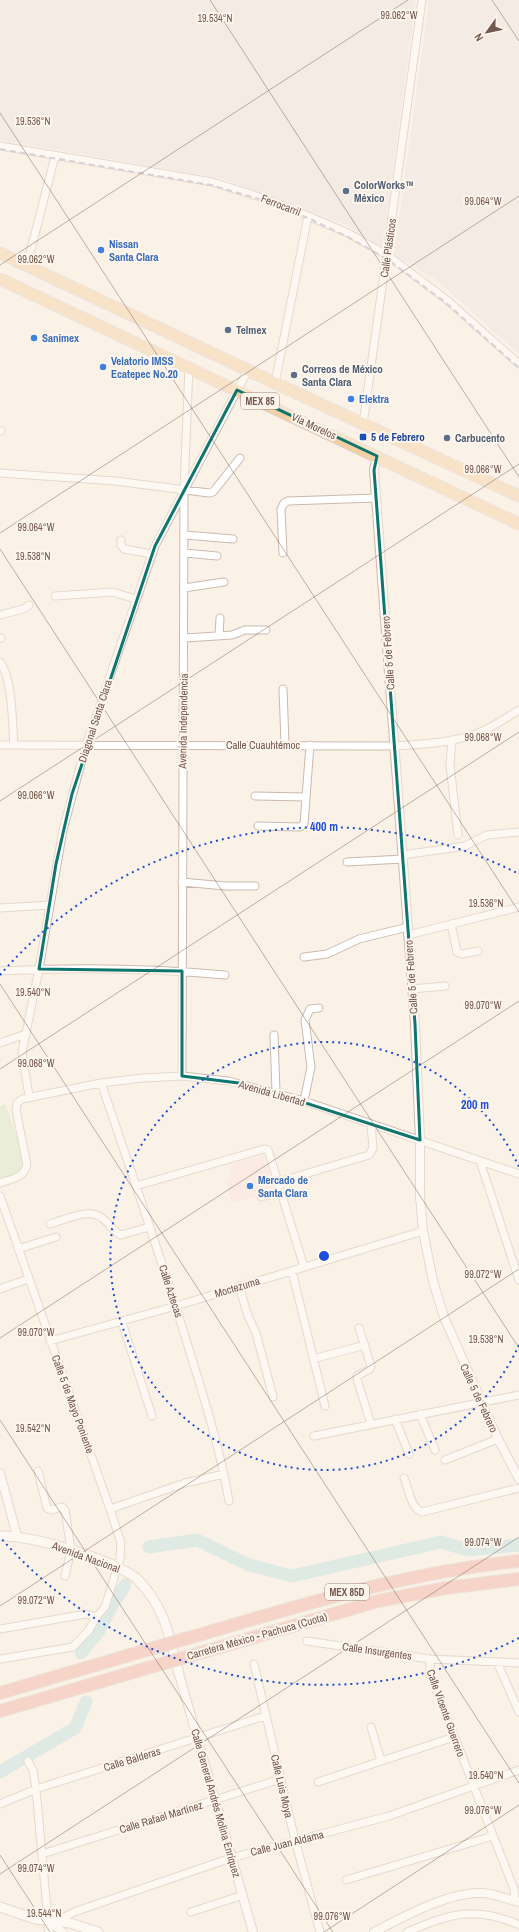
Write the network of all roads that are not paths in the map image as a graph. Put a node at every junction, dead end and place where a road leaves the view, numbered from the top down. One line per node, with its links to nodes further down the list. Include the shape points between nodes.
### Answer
1 (422, 0): 6 (street, Calle Plásticos)
2 (0, 146): 3 (street, Ferrocarril)
3 (55, 156): 4 (street, Ferrocarril, via 212,182); 7 (street)
4 (308, 216): 6 (street, Ferrocarril, via 348,234); 12 (street)
5 (0, 252): 7 (main road, Vía Morelos / MEX 85)
6 (387, 256): 9 (street, Ferrocarril, via 448,300); 14 (street, Calle Plásticos)
7 (27, 265): 11 (main road, Vía Morelos / MEX 85)
8 (0, 278): 10 (main road, Vía Morelos / MEX 85)
9 (519, 364)
10 (188, 367): 13 (main road, Vía Morelos / MEX 85); 18 (street, Avenida Independencia)
11 (248, 370): 12 (main road, Vía Morelos / MEX 85); 13 (street, Diagonal Santa Clara)
12 (275, 383): 14 (main road, Vía Morelos / MEX 85)
13 (237, 390): 15 (main road, Vía Morelos / MEX 85); 18 (street, Diagonal Santa Clara)
14 (363, 424): 19 (main road, Vía Morelos / MEX 85)
15 (377, 456): 20 (street, Calle 5 de Febrero, via 374,464); 21 (main road, Vía Morelos / MEX 85)
16 (240, 458): 18 (street, via 212,493)
17 (0, 474): 18 (street, via 115,481)
18 (184, 489): 22 (street, Avenida Independencia); 27 (street, Diagonal Santa Clara)
19 (519, 496)
20 (376, 498): 26 (street, via 291,501 284,504 281,509); 49 (street, Calle 5 de Febrero)
21 (519, 524)
22 (185, 535): 23 (street); 25 (street, Avenida Independencia)
23 (233, 539)
24 (121, 540): 27 (street, via 124,549)
25 (185, 553): 28 (street); 30 (street, Avenida Independencia)
26 (284, 553)
27 (152, 554): 32 (street, Diagonal Santa Clara)
28 (217, 556)
29 (224, 582): 30 (street)
30 (184, 588): 38 (street, Avenida Independencia)
31 (55, 596): 32 (street, via 114,592)
32 (135, 599): 46 (street, Diagonal Santa Clara)
33 (30, 605): 34 (street)
34 (0, 614)
35 (220, 618): 37 (street)
36 (266, 630): 37 (street, via 245,630)
37 (219, 636): 38 (street)
38 (185, 638): 47 (street, Avenida Independencia)
39 (0, 662): 45 (street, via 7,680)
40 (283, 689): 43 (street)
41 (519, 710): 42 (street, Calle Cuauhtémoc, via 487,729)
42 (452, 740): 49 (street, Calle Cuauhtémoc); 54 (street, via 450,765)
43 (285, 744): 47 (street, Calle Cuauhtémoc); 48 (street, Calle Cuauhtémoc)
44 (0, 745): 45 (street, Calle Cuauhtémoc)
45 (14, 745): 46 (street, Calle Cuauhtémoc)
46 (86, 745): 47 (street, Calle Cuauhtémoc); 59 (street, Diagonal Santa Clara, via 63,830)
47 (182, 745): 57 (street, Avenida Independencia)
48 (310, 745): 49 (street, Calle Cuauhtémoc); 51 (street)
49 (395, 746): 55 (street, Calle 5 de Febrero)
50 (255, 796): 51 (street)
51 (306, 797): 52 (street, via 305,821 302,826)
52 (258, 826)
53 (519, 832): 55 (street, via 487,835 465,846)
54 (458, 835)
55 (403, 857): 56 (street); 63 (street, Calle 5 de Febrero)
56 (347, 862)
57 (182, 882): 58 (street); 67 (street, Avenida Independencia)
58 (255, 886)
59 (50, 905): 61 (street); 66 (street, Diagonal Santa Clara)
60 (519, 907): 62 (street)
61 (0, 908)
62 (450, 924): 63 (street); 64 (street, via 459,953)
63 (408, 931): 65 (street, via 359,939 327,954); 71 (street, Calle 5 de Febrero)
64 (478, 951)
65 (304, 957)
66 (39, 969): 67 (street, via 113,968); 68 (street); 73 (street, Diagonal Santa Clara)
67 (182, 971): 69 (street); 76 (street, Avenida Independencia)
68 (0, 972)
69 (225, 975)
70 (445, 986): 71 (street)
71 (412, 989): 82 (street, Calle 5 de Febrero)
72 (319, 1008): 80 (street, via 310,1009 305,1019 311,1067)
73 (26, 1034): 75 (street); 79 (street, Diagonal Santa Clara, via 22,1052)
74 (274, 1035): 78 (street)
75 (0, 1043)
76 (182, 1076): 77 (street, Avenida Libertad); 78 (street, Avenida Libertad, via 228,1081)
77 (101, 1083): 79 (street, Avenida Libertad); 87 (street, Calle Aztecas)
78 (276, 1093): 80 (street, Avenida Libertad)
79 (29, 1096): 86 (street, Avenida Libertad, via 17,1103 16,1110 26,1170 18,1177)
80 (304, 1101): 81 (street, Avenida Libertad)
81 (371, 1124): 82 (street, Avenida Libertad); 85 (street, via 373,1148 369,1155)
82 (420, 1140): 83 (street, Avenida Libertad); 93 (street, Calle 5 de Febrero)
83 (480, 1161): 84 (street, Avenida Libertad); 99 (street)
84 (519, 1174)
85 (278, 1182): 87 (street, via 268,1150 264,1149); 88 (street)
86 (0, 1183)
87 (136, 1186): 92 (street, Calle Aztecas)
88 (281, 1192): 90 (street); 96 (street)
89 (0, 1196): 95 (street, Calle 5 de Mayo Poniente)
90 (261, 1198)
91 (50, 1224): 92 (street, via 94,1214 121,1235)
92 (150, 1228): 102 (street, Calle Aztecas)
93 (423, 1231): 96 (street, Moctezuma); 110 (street, Calle 5 de Febrero, via 438,1301)
94 (56, 1237): 95 (street)
95 (18, 1249): 98 (street, Calle 5 de Mayo Poniente)
96 (304, 1267): 97 (street, Moctezuma)
97 (292, 1271): 100 (street, Moctezuma); 107 (street)
98 (28, 1279): 101 (street); 105 (street, Calle 5 de Mayo Poniente)
99 (519, 1280)
100 (239, 1286): 102 (street, Moctezuma); 109 (street, via 256,1333)
101 (0, 1289)
102 (176, 1306): 103 (street, Moctezuma); 123 (street, Calle Aztecas)
103 (122, 1322): 105 (street, Moctezuma); 113 (street)
104 (359, 1328): 106 (street)
105 (50, 1341): 128 (street, Calle 5 de Mayo Poniente)
106 (365, 1345): 107 (street); 115 (street, via 370,1368 356,1377)
107 (313, 1359): 111 (street)
108 (519, 1395): 110 (street)
109 (273, 1397)
110 (481, 1402): 112 (street); 117 (street, Calle 5 de Febrero)
111 (325, 1406)
112 (420, 1414): 114 (street); 118 (street)
113 (152, 1416)
114 (395, 1419): 115 (street); 119 (street)
115 (371, 1424): 116 (street)
116 (314, 1436)
117 (498, 1439): 120 (street); 125 (street, Calle 5 de Febrero)
118 (435, 1450)
119 (409, 1454)
120 (446, 1460)
121 (38, 1471): 131 (street, via 47,1508 51,1510 61,1507 65,1510)
122 (0, 1473): 130 (street)
123 (224, 1474): 127 (street, Calle Aztecas); 128 (street, via 185,1483)
124 (404, 1478): 126 (street, via 414,1507 422,1512)
125 (519, 1479)
126 (519, 1488)
127 (229, 1502)
128 (110, 1509): 133 (street, Calle 5 de Mayo Poniente, via 121,1543)
129 (0, 1536): 130 (main road, Avenida Nacional)
130 (17, 1536): 131 (main road, Avenida Nacional)
131 (71, 1550): 133 (main road, Avenida Nacional); 134 (street)
132 (519, 1561): 145 (highway, Carretera México - Pachuca (Cuota) / MEX 85D, bridge, via 446,1571 380,1584)
133 (118, 1568): 136 (street, Calle 5 de Mayo Poniente, via 105,1607); 144 (main road, Avenida Nacional, via 136,1579 154,1599 164,1621)
134 (65, 1576)
135 (519, 1579): 146 (highway, Carretera México - Pachuca (Cuota) / MEX 85D, bridge, via 446,1588 378,1601)
136 (96, 1617): 137 (street, via 86,1614); 139 (street, Calle 5 de Mayo Poniente, via 89,1630 73,1647)
137 (0, 1629)
138 (307, 1641): 140 (street, Calle Insurgentes)
139 (0, 1659)
140 (430, 1659): 141 (street, Calle Insurgentes); 150 (street, Calle Vicente Guerrero, via 430,1674)
141 (498, 1662): 142 (street, Calle Insurgentes); 147 (street)
142 (519, 1663)
143 (254, 1664): 148 (street, Calle Luis Moya)
144 (179, 1674): 151 (street, Calle General Andrés Molina Enríquez)
145 (0, 1693)
146 (0, 1711)
147 (519, 1712)
148 (265, 1716): 151 (street, Calle Balderas); 155 (street, Calle Luis Moya)
149 (371, 1727): 153 (street)
150 (454, 1737): 153 (street); 157 (street, Calle Vicente Guerrero)
151 (197, 1738): 158 (street, Calle Balderas); 159 (street, Calle General Andrés Molina Enríquez)
152 (28, 1761): 158 (street)
153 (381, 1761): 156 (street)
154 (519, 1770): 157 (street, Calle Juan Aldama)
155 (281, 1779): 159 (street, Calle Rafael Martínez); 162 (street, Calle Luis Moya)
156 (318, 1782)
157 (473, 1787): 161 (street, Calle Vicente Guerrero); 162 (street, Calle Juan Aldama, via 383,1818)
158 (36, 1789): 160 (street, Calle Balderas); 163 (street)
159 (215, 1800): 163 (street, Calle Rafael Martínez); 164 (street, Calle General Andrés Molina Enríquez)
160 (0, 1804)
161 (493, 1836): 165 (street); 167 (street, Calle Vicente Guerrero)
162 (295, 1840): 164 (street, Calle Juan Aldama); 177 (street, Calle Luis Moya)
163 (42, 1854): 170 (street)
164 (231, 1858): 166 (street, Calle General Andrés Molina Enríquez); 171 (street, Calle Juan Aldama, via 74,1912)
165 (346, 1880)
166 (243, 1895): 169 (street); 176 (street, Calle General Andrés Molina Enríquez)
167 (517, 1901): 178 (street, via 484,1893 461,1895)
168 (0, 1907): 170 (main road)
169 (191, 1912)
170 (47, 1921): 171 (main road); 173 (street); 174 (street)
171 (57, 1921): 175 (main road)
172 (519, 1925): 179 (street, via 494,1915 466,1913)
173 (49, 1932)
174 (63, 1932)
175 (98, 1932)
176 (254, 1932)
177 (320, 1932)
178 (374, 1932)
179 (407, 1932)

